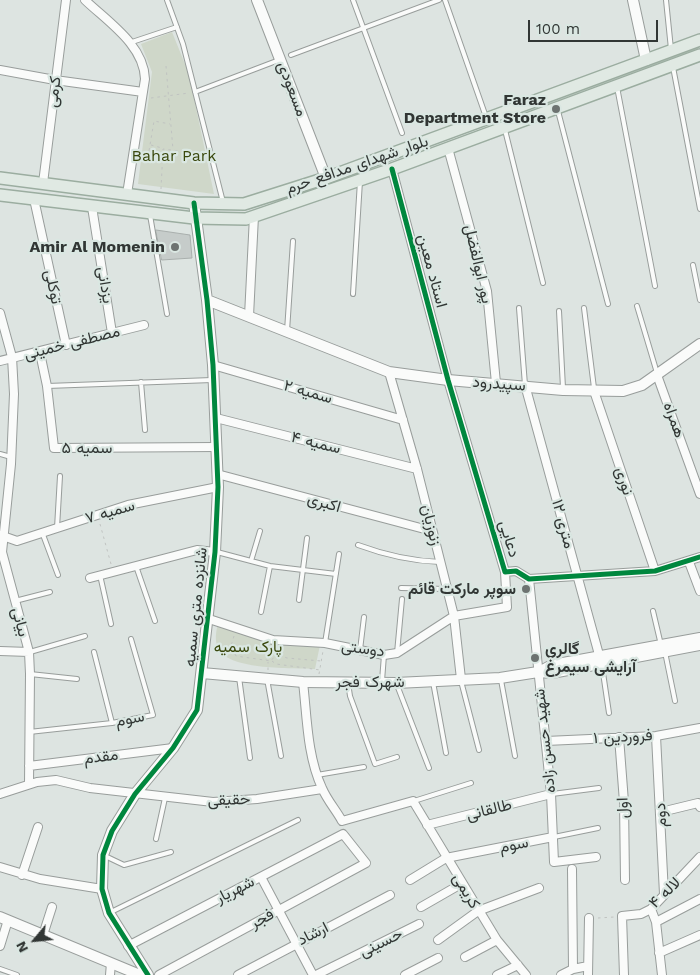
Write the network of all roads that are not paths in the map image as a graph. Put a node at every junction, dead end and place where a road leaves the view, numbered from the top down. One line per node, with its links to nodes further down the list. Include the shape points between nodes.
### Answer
1 (66, 0): 21 (street, کرمی)
2 (85, 0): 13 (street)
3 (167, 0): 10 (lane)
4 (257, 0): 17 (street, مسعودی)
5 (354, 0): 11 (lane)
6 (439, 0): 11 (lane)
7 (445, 0): 26 (lane)
8 (633, 0): 18 (street)
9 (666, 0): 14 (lane)
10 (177, 27): 13 (lane); 23 (lane)
11 (364, 28): 15 (lane); 28 (lane)
12 (700, 40): 14 (main road, بلوار شهدای مدافع حرم)
13 (129, 43): 24 (street, via 145,65)
14 (671, 51): 18 (main road, بلوار شهدای مدافع حرم)
15 (291, 55)
16 (700, 55): 19 (main road, بلوار شهدای مدافع حرم)
17 (281, 59): 23 (lane); 32 (street, مسعودی)
18 (646, 60): 26 (main road, بلوار شهدای مدافع حرم)
19 (672, 65): 22 (main road, بلوار شهدای مدافع حرم); 41 (lane)
20 (0, 70): 21 (street)
21 (55, 80): 24 (street); 34 (street, کرمی)
22 (616, 86): 25 (main road, بلوار شهدای مدافع حرم); 50 (lane)
23 (195, 92): 39 (lane)
24 (142, 96): 35 (street)
25 (557, 107): 27 (main road, بلوار شهدای مدافع حرم); 54 (lane)
26 (487, 119): 32 (main road, بلوار شهدای مدافع حرم)
27 (504, 127): 29 (main road, بلوار شهدای مدافع حرم); 49 (lane)
28 (402, 133)
29 (448, 148): 30 (main road, بلوار شهدای مدافع حرم); 76 (street, پور ابوالفضل, via 487,291)
30 (392, 169): 33 (main road, بلوار شهدای مدافع حرم); 74 (street, استاد معین)
31 (0, 178): 34 (main road, بلوار شهدای مدافع حرم)
32 (326, 178): 39 (main road, بلوار شهدای مدافع حرم, via 244,204)
33 (360, 180): 43 (main road, بلوار شهدای مدافع حرم); 51 (lane)
34 (42, 183): 35 (main road, بلوار شهدای مدافع حرم)
35 (127, 194): 38 (main road, بلوار شهدای مدافع حرم)
36 (0, 195): 37 (main road, بلوار شهدای مدافع حرم)
37 (34, 200): 40 (main road, بلوار شهدای مدافع حرم); 66 (street, توکلی)
38 (194, 203): 39 (main road, بلوار شهدای مدافع حرم); 44 (street, شانزده متری سمیه)
39 (224, 204)
40 (92, 207): 42 (main road, بلوار شهدای مدافع حرم); 64 (street, یزدانی)
41 (700, 210)
42 (150, 213): 44 (main road, بلوار شهدای مدافع حرم); 60 (lane)
43 (254, 216): 45 (main road, بلوار شهدای مدافع حرم); 61 (street)
44 (194, 218): 45 (main road, بلوار شهدای مدافع حرم); 46 (street, شانزده متری سمیه)
45 (207, 219): 46 (street)
46 (196, 231): 52 (street, شانزده متری سمیه)
47 (293, 241): 63 (lane)
48 (693, 265): 53 (lane)
49 (543, 283)
50 (655, 286)
51 (353, 294)
52 (207, 300): 61 (street, سپیدرود); 70 (street, شانزده متری سمیه)
53 (700, 300)
54 (608, 304)
55 (637, 306): 72 (lane)
56 (519, 308): 77 (lane)
57 (584, 308): 80 (lane)
58 (559, 311): 79 (lane)
59 (0, 313): 68 (street, بیانی)
60 (167, 314)
61 (249, 316): 63 (street, سپیدرود)
62 (144, 325): 64 (street, مصطفی خمینی)
63 (287, 332): 71 (street, سپیدرود)
64 (112, 333): 66 (street, مصطفی خمینی)
65 (700, 344): 72 (street, سپیدرود)
66 (66, 345): 67 (street, مصطفی خمینی)
67 (40, 352): 68 (street, مصطفی خمینی); 78 (street, سمیه ۵)
68 (12, 357): 69 (street, مصطفی خمینی); 86 (street, بیانی)
69 (0, 362)
70 (213, 365): 73 (street, شانزده متری سمیه); 82 (street, سمیه ۲)
71 (389, 372): 74 (street, سپیدرود); 82 (street, زنوزیان)
72 (657, 375): 80 (street, سپیدرود, via 633,389); 91 (street, همراه)
73 (214, 380): 75 (lane); 81 (street, شانزده متری سمیه)
74 (448, 380): 76 (street, سپیدرود); 110 (street, دعایی)
75 (141, 382): 78 (lane); 83 (lane)
76 (496, 383): 77 (street, سپیدرود)
77 (526, 385): 79 (street, سپیدرود); 114 (street, ۱۲ متری)
78 (47, 386): 84 (street, سمیه ۵, via 54,448)
79 (563, 390): 80 (street, سپیدرود)
80 (594, 391): 109 (street, نوری)
81 (216, 418): 84 (street, شانزده متری سمیه); 87 (street, سمیه ۴)
82 (403, 420): 87 (street, زنوزیان)
83 (145, 430)
84 (217, 447): 88 (street, شانزده متری سمیه)
85 (0, 454): 86 (lane)
86 (12, 457): 96 (street, بیانی)
87 (417, 469): 94 (street, زنوزیان)
88 (217, 474): 90 (street, شانزده متری سمیه); 94 (street, اکبری)
89 (60, 476): 92 (lane)
90 (218, 487): 92 (street, سمیه ۷, via 128,506); 99 (street, شانزده متری سمیه)
91 (700, 494)
92 (57, 528): 95 (street, سمیه ۷)
93 (260, 531): 102 (lane)
94 (432, 531): 103 (street, زنوزیان)
95 (42, 532): 96 (street, سمیه ۷, via 17,540); 113 (lane)
96 (2, 536): 107 (street, بیانی)
97 (307, 538): 108 (lane)
98 (358, 546): 103 (lane, via 386,555)
99 (215, 552): 102 (lane); 105 (street, via 197,550); 128 (street, شانزده متری سمیه)
100 (339, 554): 111 (lane)
101 (700, 557): 104 (street, دعایی)
102 (251, 561): 106 (lane)
103 (440, 562): 118 (street, زنوزیان)
104 (689, 562): 109 (street, دعایی); 119 (street)
105 (136, 565): 112 (street); 129 (lane)
106 (270, 566): 108 (lane); 125 (lane)
107 (3, 570): 123 (street, بیانی)
108 (302, 570): 111 (lane); 121 (lane)
109 (654, 571): 114 (street, دعایی)
110 (505, 572): 116 (street, دعایی, via 516,571); 126 (street, دوستی, via 507,607)
111 (336, 574): 134 (lane)
112 (100, 575): 115 (street); 130 (lane)
113 (58, 576)
114 (578, 576): 116 (street, دعایی); 143 (street, ۱۲ متری)
115 (90, 578)
116 (529, 578): 145 (street, شهید حسن زاده)
117 (401, 588): 118 (lane)
118 (447, 589): 126 (street, زنوزیان)
119 (700, 590)
120 (50, 592): 123 (lane)
121 (299, 600)
122 (402, 600): 141 (lane)
123 (15, 601): 139 (street, بیانی)
124 (653, 611): 136 (lane)
125 (261, 612)
126 (454, 616): 141 (street, دوستی); 151 (street, زنوزیان)
127 (364, 617): 137 (lane)
128 (206, 618): 134 (street, دوستی, via 273,640); 144 (street, شانزده متری سمیه)
129 (155, 621)
130 (111, 624)
131 (85, 636): 139 (lane)
132 (700, 638): 136 (street, شهرک فجر)
133 (131, 639): 159 (lane, سوم, via 153,714)
134 (325, 643): 137 (street, دوستی)
135 (700, 645): 136 (street, شهرک فجر)
136 (663, 648): 143 (street, شهرک فجر); 157 (lane)
137 (360, 650): 142 (street, دوستی)
138 (0, 651): 139 (street)
139 (29, 652): 146 (street, بیانی)
140 (94, 652): 159 (lane)
141 (396, 653): 142 (street, دوستی)
142 (384, 655): 155 (lane)
143 (600, 660): 145 (street, شهرک فجر, via 552,673); 158 (lane)
144 (202, 672): 147 (street, شهرک فجر); 165 (street, شانزده متری سمیه, via 197,710)
145 (538, 672): 148 (street, شهرک فجر); 164 (street, شهید حسن زاده)
146 (30, 674): 149 (lane); 161 (street, بیانی)
147 (239, 677): 150 (street, شهرک فجر); 171 (lane)
148 (500, 678): 151 (street, شهرک فجر); 170 (lane)
149 (77, 679)
150 (267, 679): 153 (street, شهرک فجر); 168 (lane)
151 (461, 679): 152 (street, شهرک فجر); 166 (lane)
152 (432, 680): 156 (street, شهرک فجر); 167 (lane)
153 (303, 682): 154 (street, شهرک فجر); 175 (street)
154 (348, 683): 155 (street, شهرک فجر); 169 (lane, via 375,764)
155 (381, 683): 156 (street, شهرک فجر)
156 (396, 683): 174 (lane)
157 (675, 701)
158 (609, 713)
159 (112, 723): 161 (lane, سوم)
160 (700, 728): 162 (street, فروردین ۱)
161 (29, 732): 172 (street, بیانی)
162 (656, 736): 163 (street, فروردین ۱); 186 (street, دوم)
163 (619, 737): 164 (street, فروردین ۱); 204 (street, اول)
164 (546, 741): 182 (street, شهید حسن زاده)
165 (173, 748): 172 (street, مقدم); 181 (street, شانزده متری سمیه)
166 (479, 750)
167 (446, 753)
168 (281, 756)
169 (397, 756)
170 (515, 756)
171 (250, 758)
172 (29, 766): 176 (street, بیانی)
173 (364, 767): 175 (lane)
174 (429, 768)
175 (317, 775): 179 (street)
176 (29, 784): 180 (street, حقیقی); 181 (street, حقیقی, via 56,780)
177 (471, 784): 184 (lane)
178 (599, 788): 182 (lane)
179 (322, 789): 183 (street, حقیقی, via 214,802); 184 (street, via 342,821)
180 (0, 794)
181 (135, 794): 183 (street, حقیقی); 195 (street, شانزده متری سمیه, via 112,831)
182 (551, 794): 188 (street, طالقانی); 192 (street, شهید حسن زاده)
183 (165, 798): 193 (lane)
184 (413, 801): 188 (street, کریمی)
185 (700, 807): 186 (street, via 698,803)
186 (661, 812): 208 (street, دوم)
187 (298, 820): 216 (lane)
188 (428, 825): 198 (street, کریمی)
189 (38, 827): 201 (street)
190 (598, 828): 192 (lane)
191 (343, 834): 202 (street, شهریار); 214 (street, فجر, via 366,863)
192 (553, 837): 196 (street, شهید حسن زاده, via 554,862); 198 (street, سوم)
193 (156, 839)
194 (170, 852): 195 (lane, via 124,865)
195 (104, 855): 207 (street, شانزده متری سمیه)
196 (596, 857)
197 (700, 857): 208 (street, لاله ۴)
198 (446, 858): 203 (street); 205 (street, کریمی)
199 (0, 867): 201 (street)
200 (572, 869): 235 (street)
201 (22, 875): 207 (street)
202 (261, 877): 214 (street); 227 (street, شهریار)
203 (410, 880)
204 (625, 880)
205 (461, 884): 212 (street); 215 (street, کریمی)
206 (540, 888): 215 (street)
207 (102, 889): 216 (street, شانزده متری سمیه)
208 (664, 894): 213 (street, لاله ۴)
209 (390, 895): 225 (street, ارشاد)
210 (700, 898): 219 (street)
211 (52, 907): 222 (street)
212 (421, 907)
213 (651, 908): 219 (street); 248 (street, لاله ۴, via 640,914 622,916)
214 (278, 911): 225 (street); 240 (street, فجر)
215 (478, 911): 223 (street); 224 (street, کریمی)
216 (109, 913): 227 (street, شانزده متری سمیه)
217 (589, 918): 233 (street)
218 (4, 919): 222 (street); 226 (street)
219 (656, 922): 228 (street)
220 (419, 924): 242 (street, حسینی)
221 (700, 935): 228 (street)
222 (43, 936): 231 (street)
223 (438, 940)
224 (497, 940): 229 (street); 232 (street, کریمی)
225 (296, 942): 241 (street, ارشاد); 242 (street)
226 (0, 946)
227 (128, 946): 239 (street, شانزده متری سمیه)
228 (659, 953): 249 (street)
229 (465, 957)
230 (438, 958): 243 (street)
231 (111, 963): 237 (street); 238 (street)
232 (518, 965): 244 (street); 245 (street, کریمی)
233 (588, 966): 235 (street); 247 (street)
234 (0, 969): 236 (lane)
235 (573, 969): 246 (street)
236 (18, 975)
237 (110, 975)
238 (140, 975)
239 (148, 975)
240 (159, 975)
241 (238, 975)
242 (314, 975)
243 (405, 975)
244 (496, 975)
245 (526, 975)
246 (561, 975)
247 (588, 975)
248 (624, 975)
249 (662, 975)

